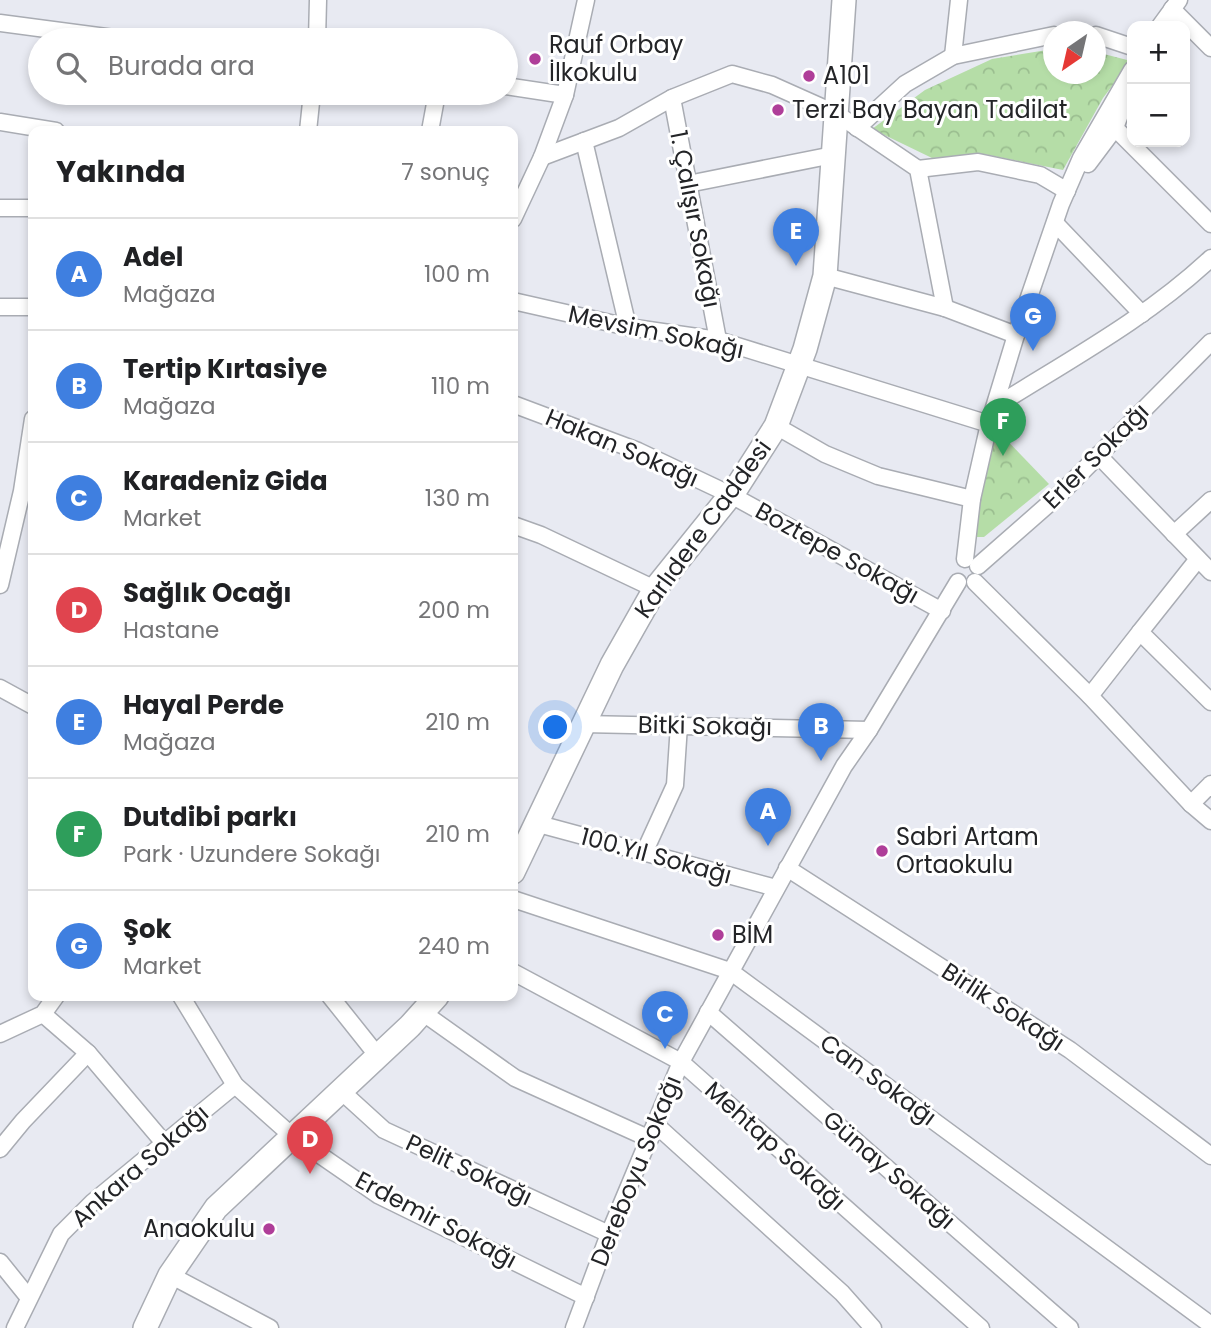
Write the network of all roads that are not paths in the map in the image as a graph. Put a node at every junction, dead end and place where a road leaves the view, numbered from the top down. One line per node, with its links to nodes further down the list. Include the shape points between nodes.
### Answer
1 (318, 0): 9 (street)
2 (586, 0): 18 (street)
3 (844, 0): 22 (street, Karlıdere Caddesi)
4 (959, 0): 14 (street)
5 (1176, 5): 6 (street); 13 (street)
6 (1164, 21)
7 (0, 23): 8 (street)
8 (38, 28)
9 (317, 28)
10 (1043, 37): 14 (street)
11 (1106, 38): 12 (street)
12 (1127, 45)
13 (1211, 48)
14 (953, 56): 27 (street, via 905,84)
15 (1127, 79): 34 (street)
16 (1131, 84): 28 (street)
17 (518, 88): 18 (street)
18 (565, 95): 31 (street)
19 (672, 98): 22 (street, via 732,74 772,85); 29 (street); 33 (street, 1. Çalışır Sokağı)
20 (311, 105): 25 (street)
21 (435, 105): 26 (street)
22 (837, 114): 27 (street); 30 (street, Karlıdere Caddesi)
23 (0, 122): 24 (street)
24 (28, 126)
25 (309, 126)
26 (431, 126)
27 (857, 128): 32 (street)
28 (1115, 128): 34 (street); 39 (street)
29 (584, 141): 31 (street); 47 (street)
30 (833, 155): 33 (street); 41 (street, Karlıdere Caddesi)
31 (542, 157): 37 (street)
32 (918, 169): 34 (street, via 978,162 1040,175); 45 (street)
33 (688, 184): 49 (street, 1. Çalışır Sokağı)
34 (1067, 191): 38 (street)
35 (0, 208): 36 (street)
36 (28, 208)
37 (518, 208)
38 (1055, 223): 46 (street); 48 (street)
39 (1211, 225)
40 (1211, 258): 46 (street)
41 (825, 276): 45 (street); 51 (street, Karlıdere Caddesi)
42 (518, 302): 47 (street, Mevsim Sokağı)
43 (0, 307): 44 (street)
44 (28, 307)
45 (945, 308): 48 (street)
46 (1142, 314): 53 (street)
47 (628, 327): 49 (street, Mevsim Sokağı)
48 (1016, 335): 53 (street)
49 (719, 340): 51 (street, Mevsim Sokağı)
50 (1211, 341): 57 (street, Erler Sokağı)
51 (798, 365): 54 (street, Mevsim Sokağı); 55 (street, Karlıdere Caddesi)
52 (518, 406): 58 (street, Hakan Sokağı, via 638,451)
53 (996, 406): 54 (street)
54 (989, 424): 59 (street)
55 (776, 426): 58 (street, Karlıdere Caddesi); 59 (street, via 825,454 878,476)
56 (28, 452): 66 (street)
57 (1098, 455): 62 (street); 64 (street, Erler Sokağı)
58 (731, 495): 67 (street, Karlıdere Caddesi); 68 (street, Boztepe Sokağı)
59 (972, 499): 64 (street)
60 (1211, 500): 62 (street)
61 (518, 527): 67 (street)
62 (1174, 534): 63 (street)
63 (1198, 559): 65 (street); 69 (street)
64 (969, 572): 68 (street, Dereboyu Sokağı); 71 (street)
65 (1211, 572)
66 (1, 579)
67 (655, 589): 74 (street, Karlıdere Caddesi)
68 (942, 611): 76 (street, Dereboyu Sokağı)
69 (1140, 632): 71 (street); 72 (street)
70 (0, 688): 73 (street)
71 (1090, 696): 78 (street)
72 (1211, 702)
73 (28, 703)
74 (583, 724): 75 (street, Bitki Sokağı); 80 (street, Karlıdere Caddesi)
75 (680, 725): 76 (street, Bitki Sokağı); 81 (street, via 675,785)
76 (870, 730): 83 (street, Dereboyu Sokağı, via 844,766)
77 (1211, 784): 78 (street)
78 (1191, 804): 79 (street)
79 (1211, 821)
80 (535, 823): 81 (street, 100.Yıl Sokağı); 82 (street, Karlıdere Caddesi)
81 (644, 853): 84 (street, 100.Yıl Sokağı)
82 (518, 861)
83 (787, 869): 84 (street, Dereboyu Sokağı); 104 (street, Birlik Sokağı, via 1070,1050)
84 (776, 888): 86 (street, Dereboyu Sokağı)
85 (518, 901): 86 (street, Can Sokağı)
86 (730, 971): 92 (street, Dereboyu Sokağı); 111 (street, Can Sokağı)
87 (518, 975): 97 (street, Mehtap Sokağı)
88 (53, 1001): 93 (street)
89 (184, 1001): 98 (street, Erdemir Sokağı)
90 (334, 1001): 96 (street)
91 (431, 1001): 96 (street); 100 (street, via 515,1078)
92 (708, 1012): 97 (street, Dereboyu Sokağı); 118 (street, Günay Sokağı)
93 (43, 1014): 94 (street); 95 (street)
94 (0, 1034)
95 (88, 1053): 102 (street); 103 (street)
96 (377, 1055): 99 (street)
97 (681, 1062): 100 (street, Dereboyu Sokağı); 117 (street, Mehtap Sokağı)
98 (235, 1085): 101 (street, Erdemir Sokağı); 102 (street, Ankara Sokağı)
99 (340, 1090): 101 (street); 105 (street, Pelit Sokağı, via 384,1130)
100 (653, 1132): 105 (street, Dereboyu Sokağı); 116 (street, via 842,1293)
101 (291, 1135): 107 (street, via 216,1208); 108 (street, Erdemir Sokağı, via 378,1195)
102 (165, 1144): 109 (street, Ankara Sokağı, via 61,1234)
103 (0, 1149)
104 (1211, 1156)
105 (609, 1234): 108 (street, Dereboyu Sokağı)
106 (0, 1262): 109 (street)
107 (170, 1275): 110 (street); 113 (street)
108 (586, 1297): 115 (street, Dereboyu Sokağı)
109 (29, 1298): 112 (street, Ankara Sokağı)
110 (245, 1323): 114 (street)
111 (1211, 1325)
112 (15, 1328)
113 (145, 1328)
114 (270, 1328)
115 (574, 1328)
116 (873, 1328)
117 (981, 1328)
118 (1070, 1328)

